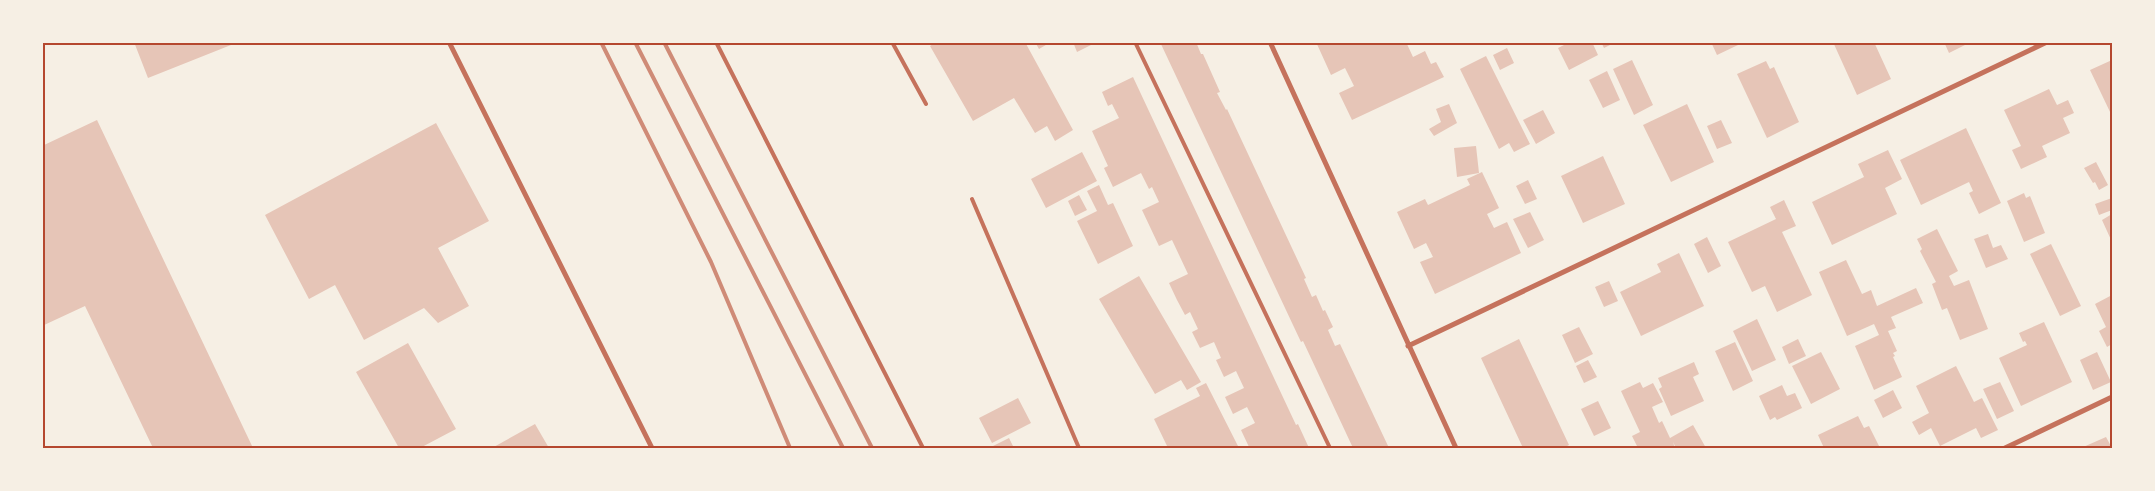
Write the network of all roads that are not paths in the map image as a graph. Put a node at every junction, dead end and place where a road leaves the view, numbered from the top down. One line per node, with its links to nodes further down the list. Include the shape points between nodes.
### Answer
1 (449, 42): 11 (street)
2 (716, 42): 12 (lane)
3 (892, 42): 7 (lane)
4 (1135, 42): 14 (lane)
5 (1270, 42): 9 (street)
6 (2047, 42): 9 (street)
7 (926, 104)
8 (972, 198): 13 (lane)
9 (1408, 346): 15 (street)
10 (2112, 396): 16 (street)
11 (652, 448)
12 (923, 448)
13 (1079, 448)
14 (1330, 448)
15 (1456, 448)
16 (2005, 448)

